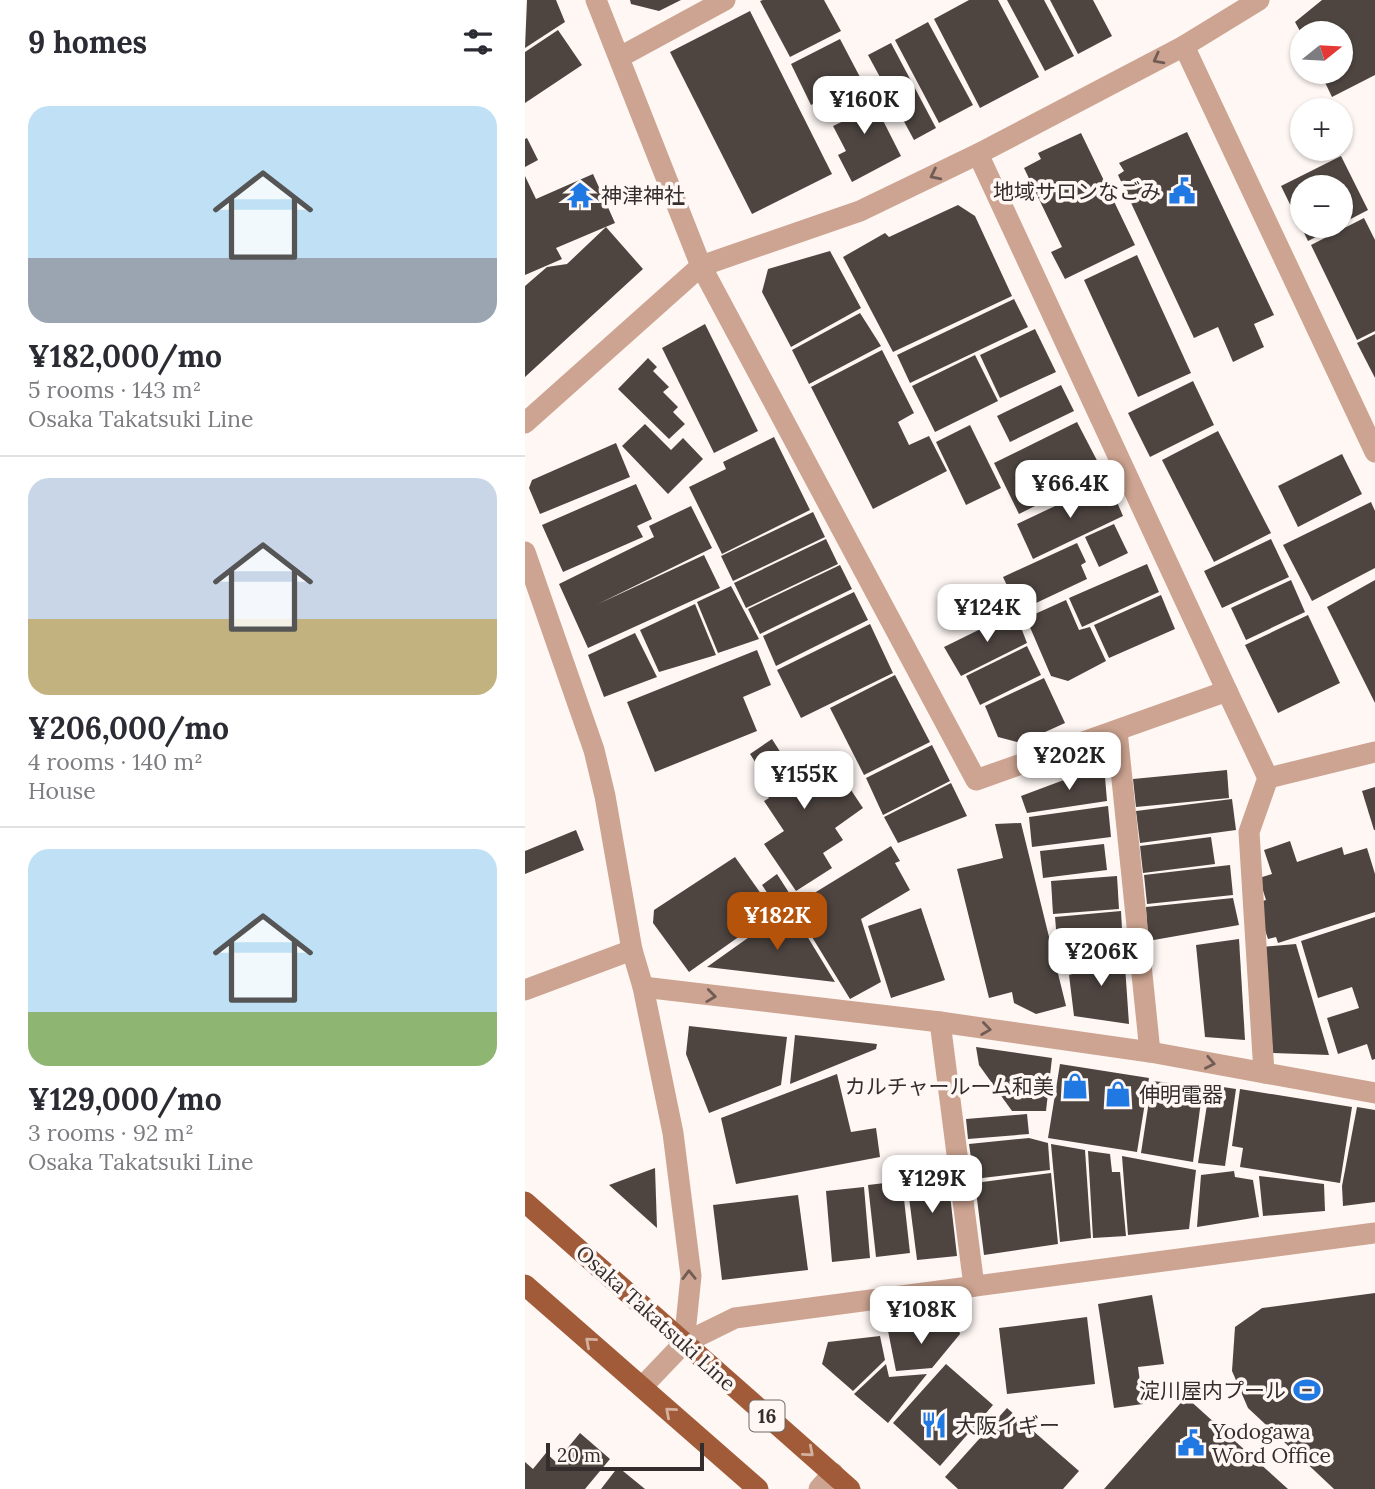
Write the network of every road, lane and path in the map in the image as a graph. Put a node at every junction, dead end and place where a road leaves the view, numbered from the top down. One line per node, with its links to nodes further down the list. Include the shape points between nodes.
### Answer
1 (596, 0): 5 (street)
2 (725, 0): 5 (street)
3 (1259, 0): 4 (street)
4 (1184, 46): 6 (street, one-way to 6); 9 (street)
5 (620, 57): 7 (street)
6 (978, 154): 7 (street, one-way to 7, via 860,211); 11 (street)
7 (701, 266): 8 (street); 12 (street, via 976,780)
8 (525, 422)
9 (1375, 452)
10 (525, 552): 15 (street, via 594,750)
11 (1227, 691): 12 (street); 14 (street)
12 (1117, 731): 19 (street)
13 (1375, 752): 14 (street)
14 (1268, 778): 20 (street, via 1249,832)
15 (632, 950): 16 (street); 17 (street)
16 (643, 987): 18 (street, one-way to 18); 26 (street, one-way to 16, via 691,1276 673,1133)
17 (525, 990)
18 (940, 1022): 19 (street, one-way to 19); 25 (street)
19 (1150, 1052): 20 (street, one-way to 20)
20 (1264, 1073): 21 (street)
21 (1375, 1093)
22 (525, 1202): 26 (main road, Osaka Takatsuki Line / 16)
23 (1375, 1233): 25 (street)
24 (525, 1285): 27 (main road, one-way to 24)
25 (974, 1286): 26 (street, via 735,1318)
26 (684, 1343): 27 (street); 28 (main road, Osaka Takatsuki Line / 16, one-way to 28)
27 (642, 1387): 29 (main road, one-way to 27)
28 (826, 1481): 30 (main road, Osaka Takatsuki Line / 16)
29 (758, 1489)
30 (850, 1489)

